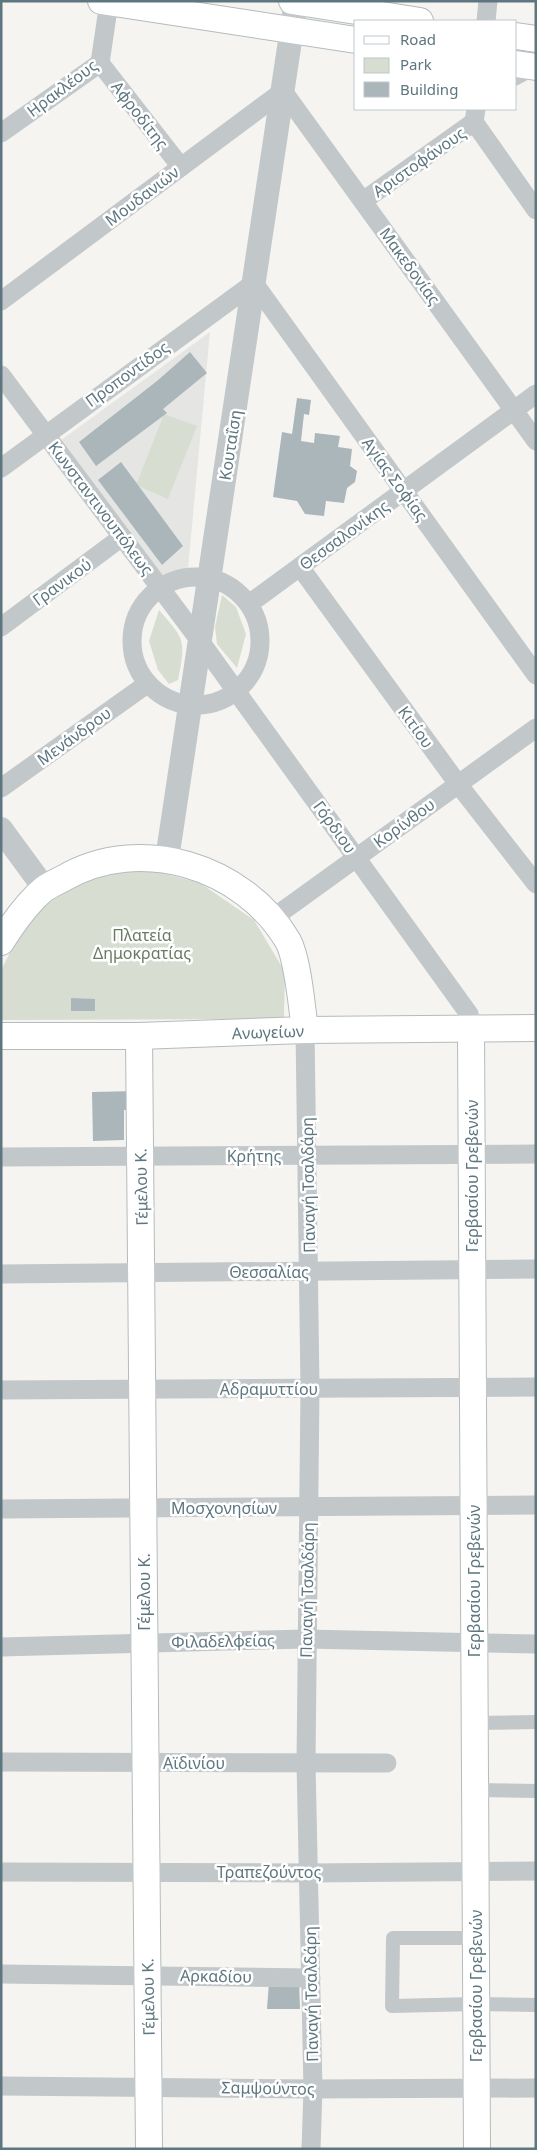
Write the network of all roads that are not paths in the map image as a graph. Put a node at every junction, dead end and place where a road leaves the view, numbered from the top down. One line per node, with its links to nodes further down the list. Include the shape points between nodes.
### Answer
1 (292, 1): 4 (main road)
2 (488, 1): 6 (street)
3 (105, 2): 7 (main road); 11 (street, Ηρακλέους)
4 (296, 2): 5 (main road); 7 (street, Κουταΐση)
5 (413, 20)
6 (486, 20)
7 (293, 31): 10 (main road); 15 (street, Κουταΐση)
8 (517, 36): 9 (main road)
9 (536, 39)
10 (354, 40)
11 (100, 63): 17 (street, Ηρακλέους); 18 (street, Αφροδίτης)
12 (517, 64): 13 (main road)
13 (536, 69): 14 (lane)
14 (517, 80)
15 (284, 91): 18 (street, Μουδανιών); 19 (street, Μακεδονίας); 21 (street, Κουταΐση)
16 (475, 116): 19 (street, Αριστοφάνους); 20 (street)
17 (1, 133)
18 (181, 167): 22 (street, Μουδανιών)
19 (363, 201): 25 (street, Μακεδονίας)
20 (536, 210)
21 (254, 283): 26 (street, Προποντίδος); 29 (street, Αγίας Σοφίας); 32 (street, Κουταΐση)
22 (1, 301)
23 (1, 375): 26 (street, Κωνσταντινουπόλεως)
24 (536, 394): 25 (street, Θεσσαλονίκης)
25 (514, 410): 27 (street, Μακεδονίας); 29 (street, Θεσσαλονίκης)
26 (46, 434): 28 (street, Προποντίδος); 30 (street, Κωνσταντινουπόλεως)
27 (536, 441)
28 (1, 468)
29 (403, 491): 31 (street, Θεσσαλονίκης); 37 (street, Αγίας Σοφίας)
30 (122, 537): 33 (street, Κωνσταντινουπόλεως); 35 (street, Γρανικού)
31 (300, 567): 34 (street, Θεσσαλονίκης); 42 (street, Κιτίου)
32 (210, 577): 33 (street, via 181,579); 34 (street, via 232,588); 36 (street, Κουταΐση)
33 (159, 587): 36 (street, Κωνσταντινουπόλεως); 38 (street, via 144,603 132,631 132,654)
34 (249, 604): 39 (street, via 260,630 259,658 249,680)
35 (1, 627)
36 (200, 641): 39 (street, Γόρδιου); 40 (street, Κουταΐση)
37 (536, 675)
38 (147, 684): 40 (street, via 167,699); 43 (street, Μενάνδρου)
39 (237, 692): 40 (street, via 213,704); 45 (street, Γόρδιου)
40 (190, 706): 46 (street, Κουταΐση)
41 (536, 728): 42 (street, Κορίνθου)
42 (458, 784): 45 (street, Κορίνθου); 47 (street, Κιτίου)
43 (1, 788)
44 (1, 830): 48 (street)
45 (357, 858): 49 (street, Κορίνθου); 51 (street, Γόρδιου)
46 (167, 859): 48 (main road, via 132,857 107,860 76,871); 49 (main road, via 223,878)
47 (536, 884)
48 (45, 889): 50 (main road, via 15,920)
49 (273, 918): 53 (main road, via 289,944)
50 (1, 942)
51 (470, 1021): 52 (main road, Ανωγείων); 53 (main road, Ανωγείων); 56 (main road, Γερβασίου Γρεβενών)
52 (536, 1028)
53 (305, 1030): 55 (main road, Ανωγείων); 59 (street, Παναγή Τσαλδάρη)
54 (1, 1036): 55 (main road, Ανωγείων)
55 (139, 1036): 58 (main road, Γέμελου Κ.)
56 (472, 1154): 57 (street, Κρήτης); 59 (street, Κρήτης); 61 (main road, Γερβασίου Γρεβενών)
57 (536, 1154)
58 (140, 1156): 59 (street, Κρήτης); 60 (street, Κρήτης); 64 (main road, Γέμελου Κ.)
59 (308, 1156): 63 (street, Παναγή Τσαλδάρη)
60 (1, 1158)
61 (472, 1269): 62 (street, Θεσσαλίας); 63 (street, Θεσσαλίας); 68 (main road, Γερβασίου Γρεβενών)
62 (536, 1269)
63 (309, 1272): 64 (street, Θεσσαλίας); 67 (street, Παναγή Τσαλδάρη)
64 (142, 1273): 65 (street, Θεσσαλίας); 69 (main road, Γέμελου Κ.)
65 (1, 1274)
66 (536, 1387): 68 (street, Αδραμυττίου)
67 (310, 1388): 68 (street, Αδραμυττίου); 69 (street, Αδραμυττίου); 73 (street, Παναγή Τσαλδάρη)
68 (473, 1388): 71 (main road, Γερβασίου Γρεβενών)
69 (143, 1389): 70 (street, Αδραμυττίου); 74 (main road, Γέμελου Κ.)
70 (1, 1390)
71 (474, 1505): 72 (street, Μοσχονησίων); 73 (street, Μοσχονησίων); 78 (main road, Γερβασίου Γρεβενών)
72 (536, 1505)
73 (308, 1507): 74 (street, Μοσχονησίων); 76 (street, Παναγή Τσαλδάρη)
74 (144, 1508): 75 (street, Μοσχονησίων); 77 (main road, Γέμελου Κ.)
75 (1, 1509)
76 (306, 1639): 77 (street, Φιλαδελφείας); 78 (street, Φιλαδελφείας); 85 (street, Παναγή Τσαλδάρη)
77 (144, 1642): 80 (street, Φιλαδελφείας); 84 (main road, Γέμελου Κ.)
78 (474, 1642): 79 (street, Φιλαδελφείας); 82 (main road, Γερβασίου Γρεβενών)
79 (536, 1644)
80 (1, 1647)
81 (536, 1722): 82 (street)
82 (475, 1723): 87 (main road, Γερβασίου Γρεβενών)
83 (1, 1762): 84 (street, Αϊδινίου)
84 (145, 1762): 85 (street, Αϊδινίου); 92 (main road, Γέμελου Κ.)
85 (306, 1763): 86 (street, Αϊδινίου); 93 (street, Παναγή Τσαλδάρη)
86 (387, 1763)
87 (475, 1790): 88 (street); 89 (main road, Γερβασίου Γρεβενών)
88 (536, 1791)
89 (476, 1870): 90 (street, Τραπεζούντος); 93 (street, Τραπεζούντος); 94 (main road, Γερβασίου Γρεβενών)
90 (536, 1871)
91 (1, 1872): 92 (street, Τραπεζούντος)
92 (146, 1872): 93 (street, Τραπεζούντος); 96 (main road, Γέμελου Κ.)
93 (309, 1873): 97 (street, Παναγή Τσαλδάρη)
94 (476, 1938): 98 (main road, Γερβασίου Γρεβενών); 98 (street, via 393,1938 392,2006)
95 (1, 1974): 96 (street, Αρκαδίου)
96 (147, 1974): 97 (street, Αρκαδίου); 101 (main road, Γέμελου Κ.)
97 (311, 1978): 104 (street, Παναγή Τσαλδάρη)
98 (476, 2004): 99 (street); 102 (main road, Γερβασίου Γρεβενών)
99 (536, 2005)
100 (1, 2086): 101 (street, Σαμψούντος)
101 (148, 2086): 104 (street, Σαμψούντος); 105 (main road, Γέμελου Κ.)
102 (477, 2088): 103 (street, Σαμψούντος); 104 (street, Σαμψούντος); 107 (main road, Γερβασίου Γρεβενών)
103 (536, 2088)
104 (313, 2089): 106 (street, Παναγή Τσαλδάρη)
105 (149, 2149)
106 (311, 2149)
107 (477, 2149)

